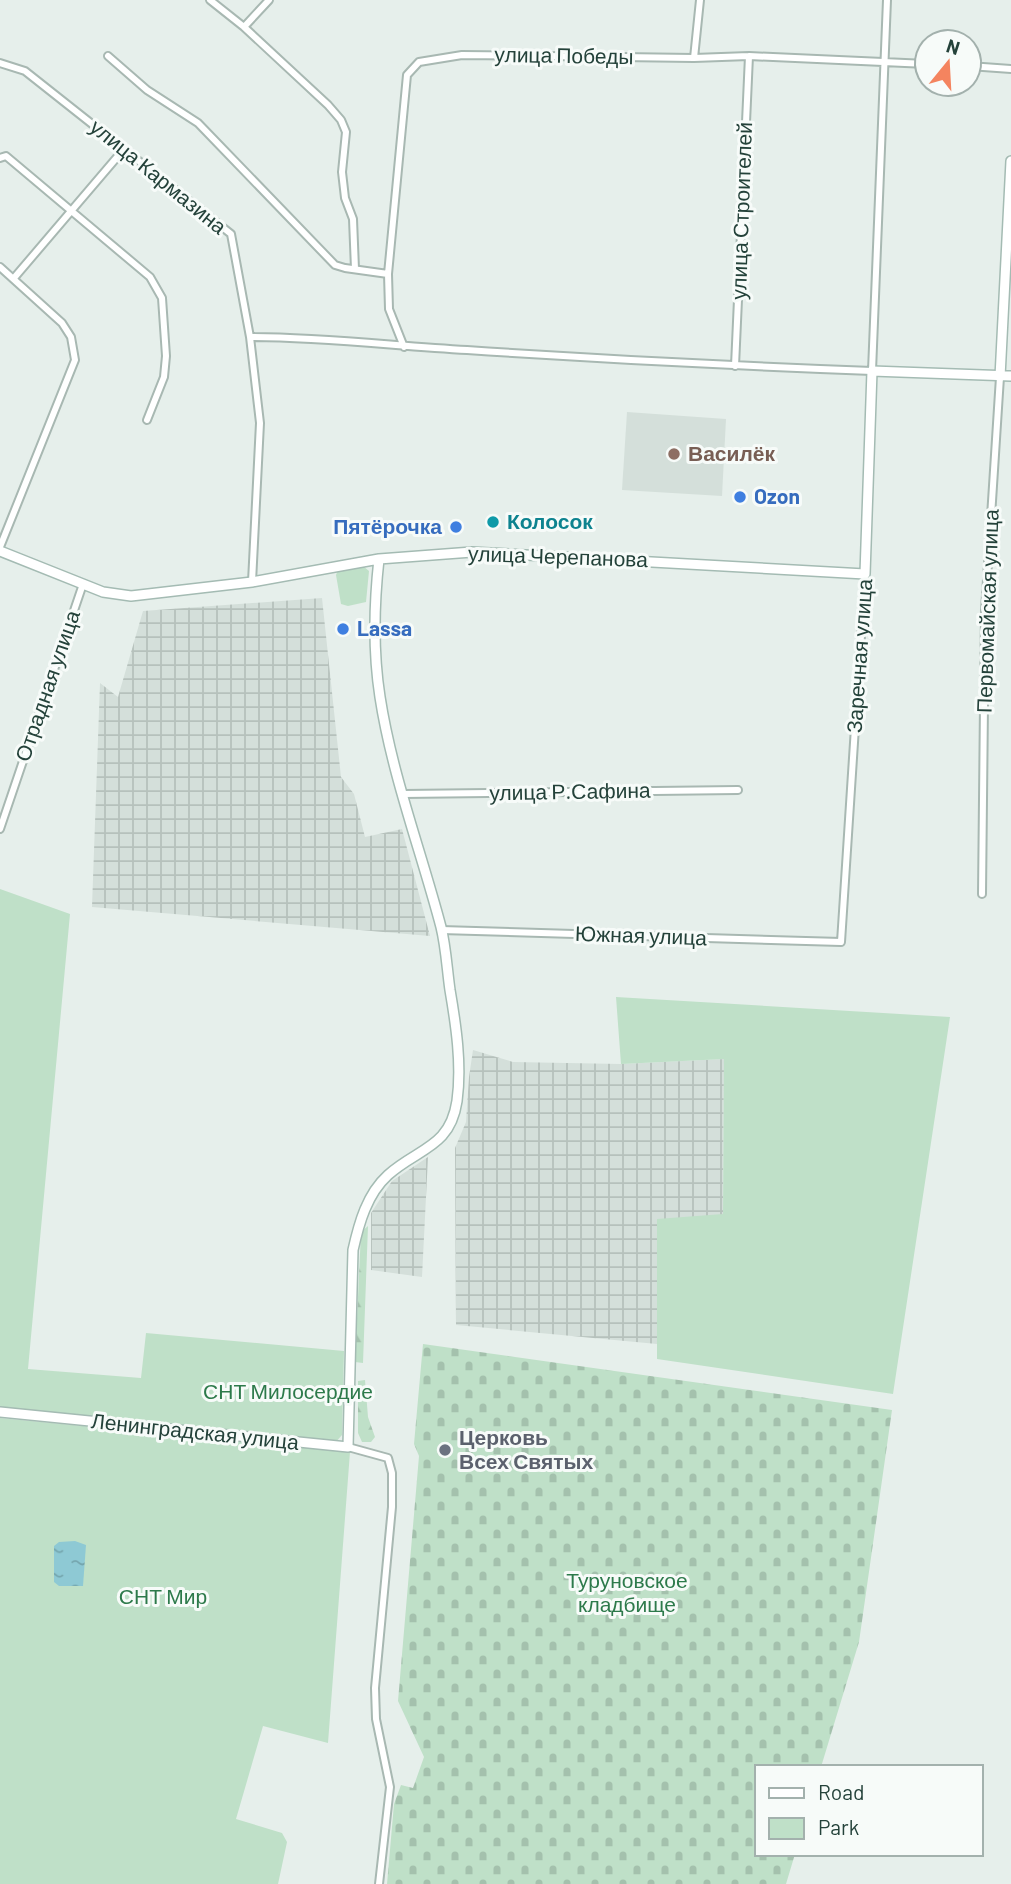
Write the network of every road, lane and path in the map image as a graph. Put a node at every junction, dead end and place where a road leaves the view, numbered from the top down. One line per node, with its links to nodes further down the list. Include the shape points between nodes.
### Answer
1 (210, 0): 5 (street)
2 (269, 0): 5 (street)
3 (700, 0): 8 (street)
4 (887, 0): 9 (street, Заречная улица)
5 (244, 27): 19 (street, via 341,120 346,132 342,172 345,198 354,219)
6 (108, 56): 19 (street, via 204,129 335,265)
7 (748, 56): 8 (street, улица Победы); 9 (street, улица Победы); 24 (street, улица Строителей)
8 (694, 58): 20 (street, улица Победы, via 462,55 419,62 407,75)
9 (885, 62): 11 (street, улица Победы); 25 (street, Заречная улица)
10 (0, 63): 14 (street, улица Кармазина, via 25,71)
11 (913, 63)
12 (983, 67): 13 (street)
13 (1011, 69)
14 (124, 149): 17 (street); 22 (street, улица Кармазина, via 232,234)
15 (0, 159): 17 (street, via 6,156)
16 (1011, 161): 27 (main road, Первомайская улица)
17 (71, 211): 21 (street); 28 (street, via 150,277 162,298 164,377)
18 (0, 267): 21 (street)
19 (355, 269): 20 (street)
20 (388, 274): 23 (street, улица Победы, via 389,309)
21 (14, 278): 29 (street, via 62,323 71,337 75,360)
22 (250, 337): 23 (street); 32 (street, via 260,423)
23 (404, 346): 24 (street)
24 (735, 366): 25 (street)
25 (872, 371): 27 (main road); 31 (main road, Заречная улица)
26 (1011, 376): 27 (main road)
27 (1000, 377): 37 (street, Первомайская улица, via 985,610)
28 (147, 420)
29 (0, 549): 33 (main road, улица Черепанова)
30 (379, 559): 31 (main road, улица Черепанова, via 472,552); 32 (main road, улица Черепанова); 35 (main road, via 376,666)
31 (865, 574): 39 (street, Заречная улица)
32 (252, 582): 33 (main road, улица Черепанова, via 131,596)
33 (83, 584): 36 (street, Отрадная улица)
34 (738, 790): 35 (street, улица Р.Сафина)
35 (403, 793): 38 (main road)
36 (0, 829)
37 (982, 894)
38 (442, 930): 39 (street, Южная улица); 41 (main road, via 454,1016 455,1111 439,1140 376,1188 358,1225 353,1250)
39 (841, 942)
40 (0, 1412): 41 (main road, Ленинградская улица)
41 (348, 1447): 42 (street, Ленинградская улица, via 388,1458 392,1473 375,1688 376,1719 390,1787)
42 (379, 1884)

